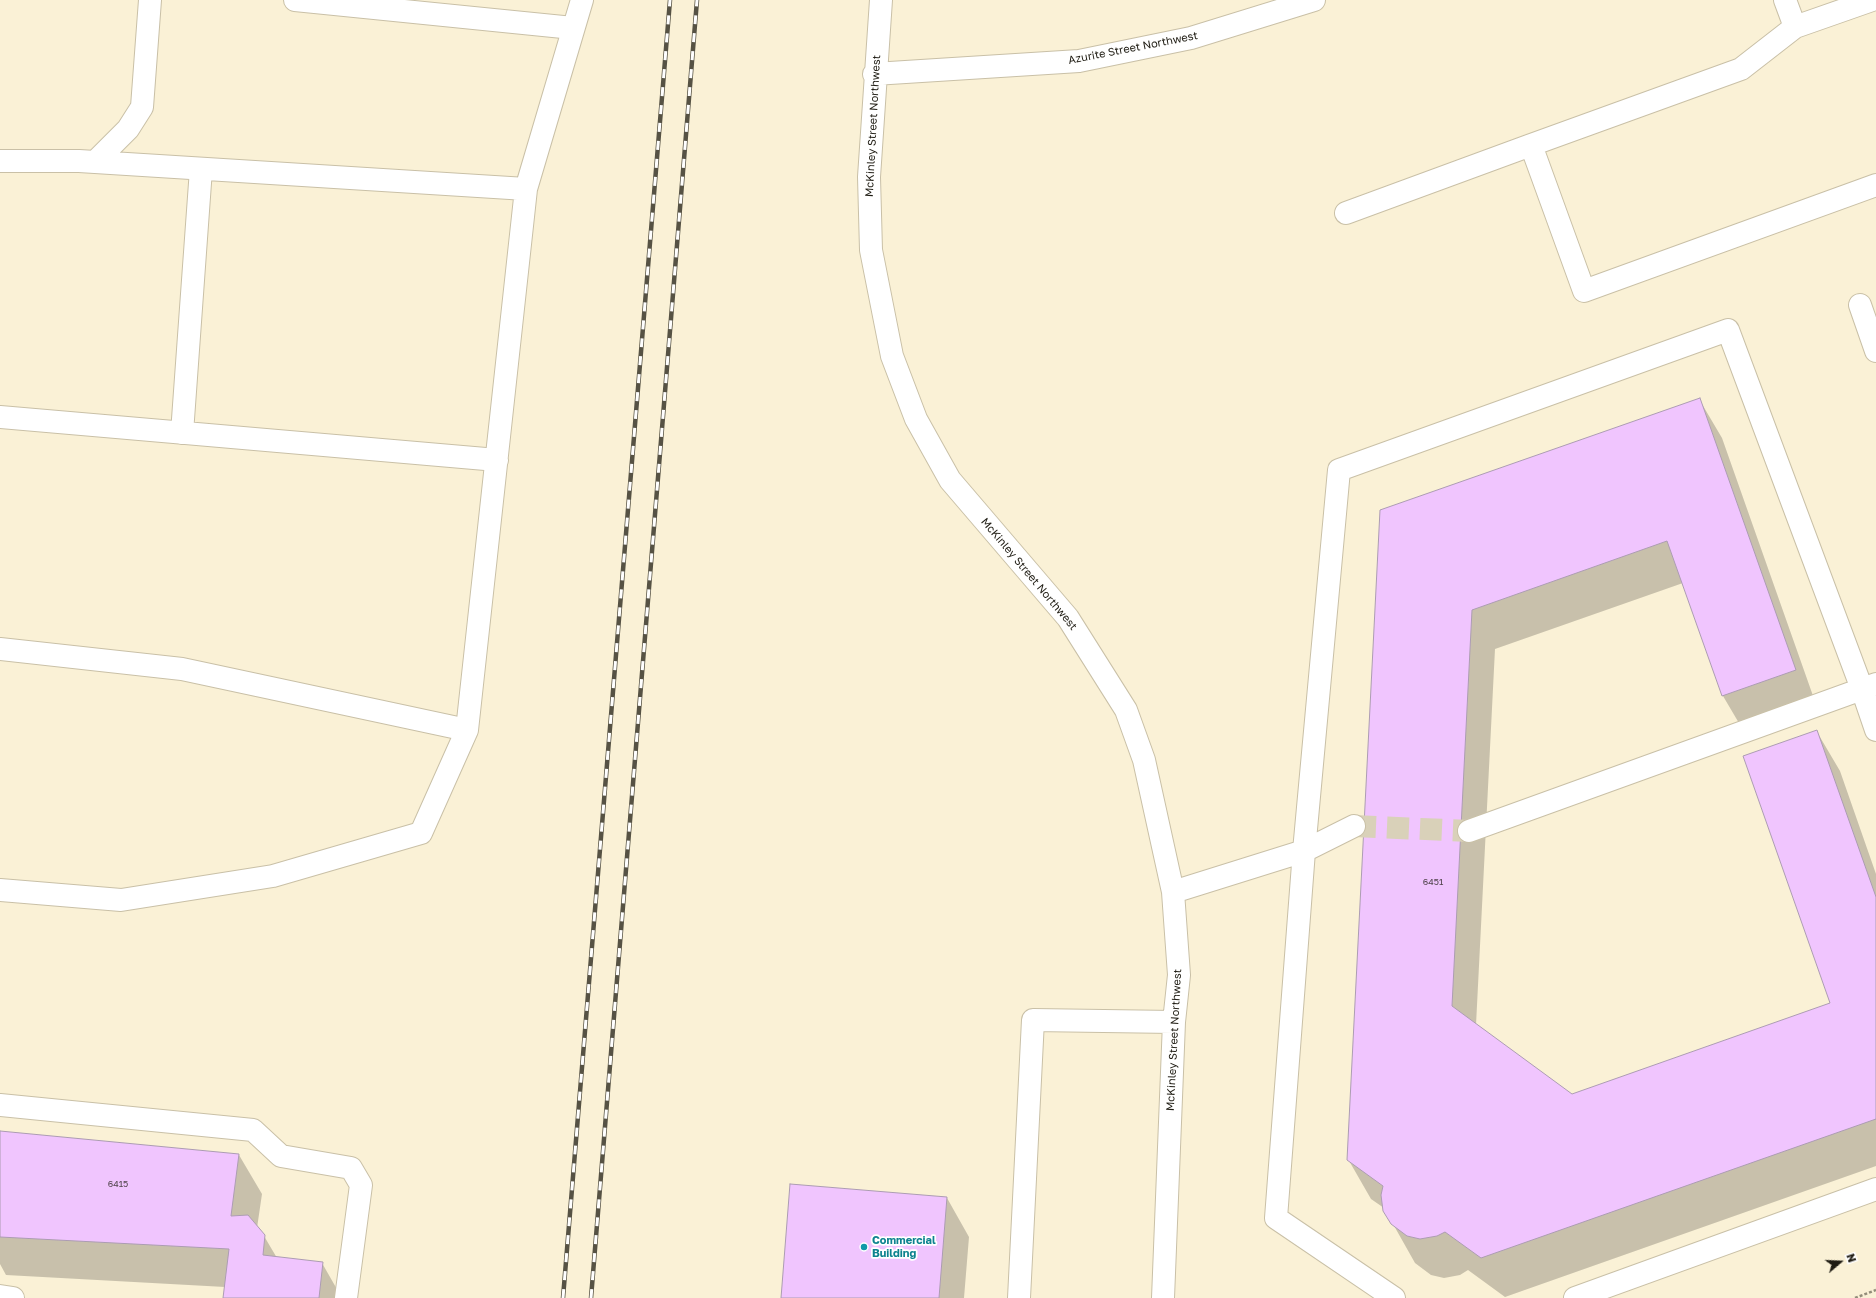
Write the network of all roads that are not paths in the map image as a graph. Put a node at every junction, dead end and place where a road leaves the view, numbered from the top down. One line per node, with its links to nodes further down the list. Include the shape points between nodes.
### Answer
1 (150, 0): 13 (street, via 142,107 128,129)
2 (295, 0): 8 (street)
3 (582, 0): 8 (street)
4 (881, 0): 10 (street, McKinley Street Northwest)
5 (1785, 0): 9 (street)
6 (1872, 0): 9 (street)
7 (1306, 1): 10 (street, Azurite Street Northwest, via 1191,38 1079,61)
8 (574, 28): 16 (street)
9 (1795, 28): 11 (street, via 1742,69)
10 (874, 74): 31 (street, McKinley Street Northwest, via 869,177 871,250 892,356 916,419 950,480 1068,618 1126,710 1144,760)
11 (1531, 145): 15 (street, via 1584,292); 17 (street)
12 (0, 161): 13 (street)
13 (95, 162): 14 (street)
14 (201, 168): 16 (street); 21 (street)
15 (1876, 185)
16 (526, 189): 22 (street)
17 (1346, 213)
18 (1860, 305): 19 (street)
19 (1876, 351)
20 (0, 417): 21 (street)
21 (182, 433): 22 (street)
22 (497, 460): 25 (street)
23 (0, 649): 25 (street, via 182,669)
24 (1869, 686): 26 (street); 28 (street); 29 (street, via 1728,330 1339,470)
25 (467, 730): 30 (street, via 421,833 273,876 121,900)
26 (1876, 730)
27 (1354, 826): 29 (street)
28 (1469, 831)
29 (1304, 851): 31 (street); 40 (street, via 1276,1218)
30 (0, 890)
31 (1173, 892): 32 (street, McKinley Street Northwest, via 1179,976)
32 (1174, 1022): 38 (street, via 1033,1020); 39 (street, McKinley Street Northwest)
33 (0, 1105): 37 (street, via 253,1130 281,1156 351,1168 361,1185)
34 (1876, 1189): 41 (street)
35 (0, 1296): 36 (street)
36 (13, 1298)
37 (346, 1298)
38 (1019, 1298)
39 (1163, 1298)
40 (1394, 1298)
41 (1575, 1298)

